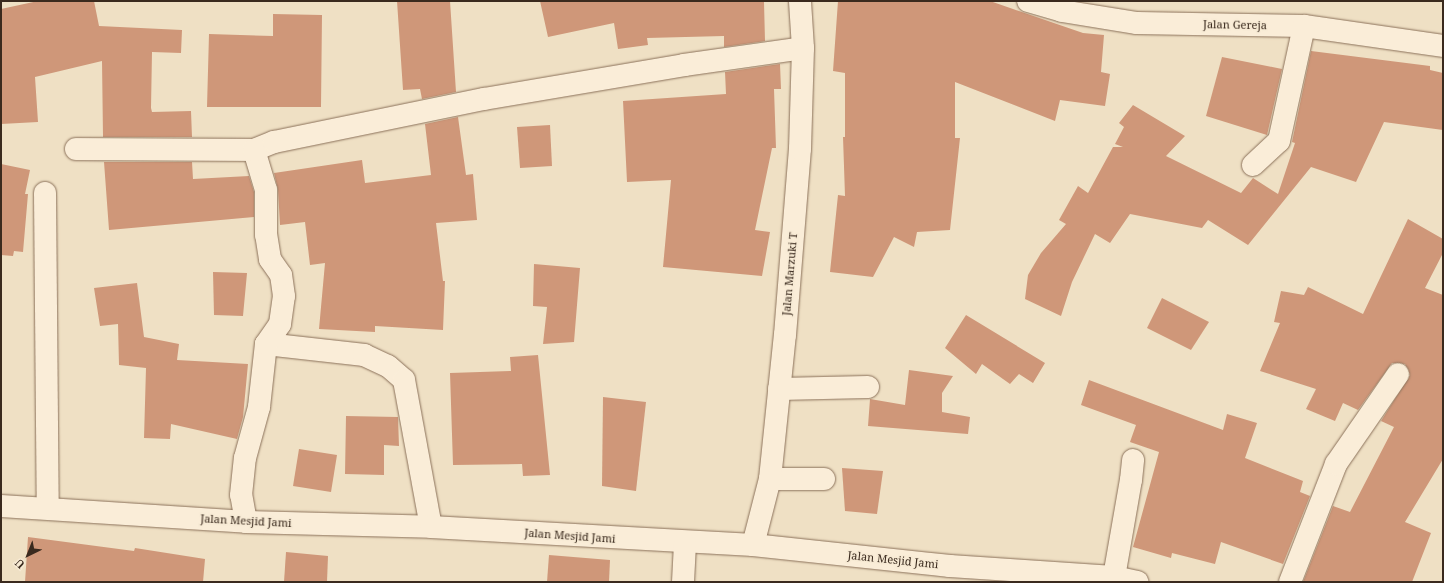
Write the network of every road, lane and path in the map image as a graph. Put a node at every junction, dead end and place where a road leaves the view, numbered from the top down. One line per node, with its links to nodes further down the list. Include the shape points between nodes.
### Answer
1 (800, 1): 5 (street, Jalan Marzuki T)
2 (1028, 1): 3 (street, Jalan Gereja, via 1062,11 1137,23)
3 (1304, 26): 4 (street, Jalan Gereja); 8 (street, via 1279,141)
4 (1443, 46)
5 (803, 48): 7 (street, via 484,98 274,142); 13 (street, Jalan Marzuki T, via 800,149)
6 (76, 149): 7 (street)
7 (254, 150): 10 (street, via 266,190 266,235 270,259 281,275 284,296 280,324)
8 (1252, 166)
9 (45, 193): 18 (street)
10 (266, 344): 19 (street, via 259,407 245,458 241,495); 20 (street, via 364,355 388,366 404,380)
11 (1398, 374): 26 (street, via 1336,464)
12 (868, 387): 13 (street)
13 (779, 389): 15 (street, Jalan Marzuki T)
14 (1132, 460): 23 (street, via 1132,480)
15 (770, 478): 16 (street); 22 (street, Jalan Marzuki T)
16 (824, 479)
17 (1, 506): 18 (street, Jalan Mesjid Jami)
18 (48, 507): 19 (street, Jalan Mesjid Jami)
19 (246, 522): 20 (street, Jalan Mesjid Jami)
20 (431, 527): 21 (street, Jalan Mesjid Jami)
21 (685, 543): 22 (street, Jalan Mesjid Jami); 24 (street)
22 (753, 545): 23 (street, Jalan Mesjid Jami, via 950,566)
23 (1114, 576): 25 (street, Jalan Mesjid Jami)
24 (683, 582)
25 (1137, 582)
26 (1290, 582)

